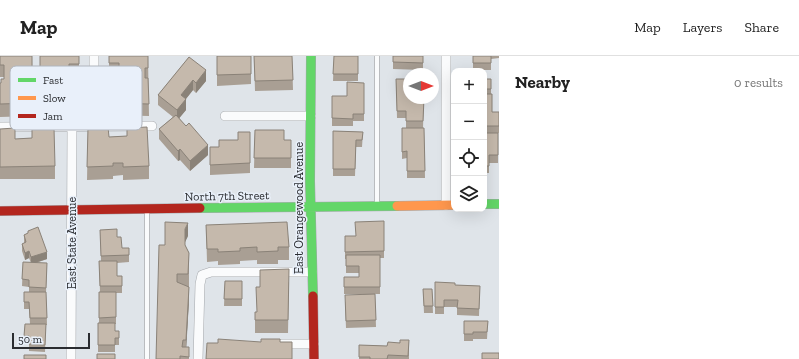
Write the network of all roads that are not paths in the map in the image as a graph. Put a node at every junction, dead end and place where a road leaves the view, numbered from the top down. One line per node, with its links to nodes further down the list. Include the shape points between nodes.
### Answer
1 (311, 56): 5 (main road, East Orangewood Avenue)
2 (377, 56): 14 (lane)
3 (446, 56): 11 (street)
4 (225, 116): 5 (street)
5 (311, 116): 15 (main road, East Orangewood Avenue)
6 (142, 126): 7 (street)
7 (152, 126)
8 (0, 127): 9 (street)
9 (10, 127)
10 (72, 130): 18 (street, East State Avenue)
11 (450, 204): 14 (main road, North 7th Street)
12 (487, 204): 13 (main road)
13 (499, 204)
14 (377, 205): 15 (main road, North 7th Street)
15 (311, 206): 16 (main road, North 7th Street); 19 (main road, East Orangewood Avenue)
16 (147, 210): 18 (main road, North 7th Street); 23 (lane)
17 (0, 211): 18 (main road, North 7th Street)
18 (72, 211): 22 (street, East State Avenue)
19 (312, 272): 21 (main road, East Orangewood Avenue); 24 (street, via 211,272 202,275 202,343)
20 (272, 344): 21 (street)
21 (314, 344): 25 (main road, East Orangewood Avenue)
22 (71, 359)
23 (147, 359)
24 (198, 359)
25 (314, 359)

